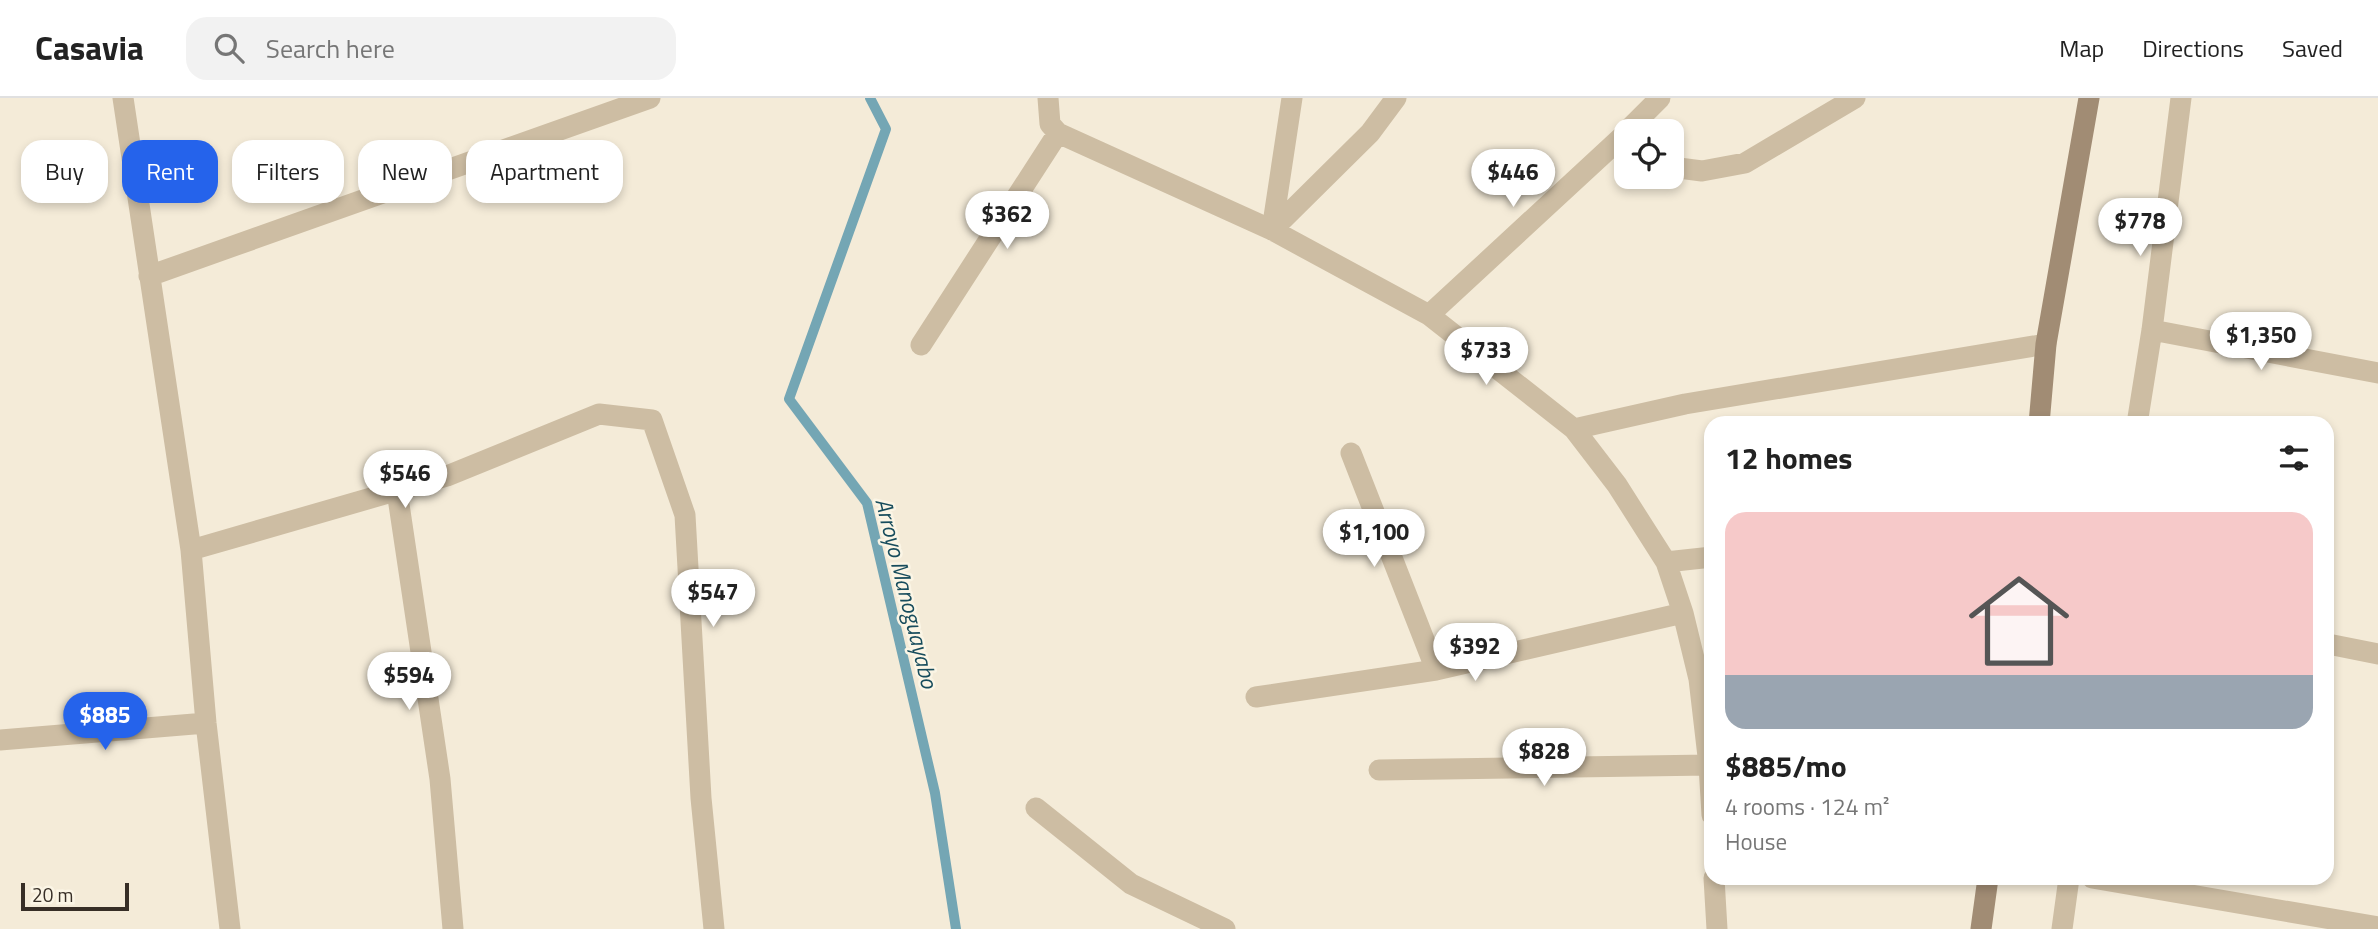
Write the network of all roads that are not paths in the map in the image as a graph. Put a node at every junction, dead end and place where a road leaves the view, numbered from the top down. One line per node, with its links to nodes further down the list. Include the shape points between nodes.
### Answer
1 (123, 98): 15 (street)
2 (650, 98): 15 (street)
3 (1048, 98): 11 (street, via 1050,124)
4 (1292, 98): 14 (street)
5 (1396, 98): 14 (street, via 1370,132)
6 (1660, 98): 10 (street)
7 (1855, 98): 13 (street, via 1745,163 1702,171)
8 (2089, 98): 18 (street)
9 (2181, 98): 17 (street)
10 (1640, 119)
11 (1058, 133): 14 (street); 19 (street)
12 (1614, 145): 16 (street)
13 (1684, 168)
14 (1272, 230): 16 (street)
15 (149, 276): 26 (street)
16 (1429, 315): 23 (street)
17 (2152, 330): 20 (street); 22 (street)
18 (2046, 344): 21 (street); 23 (street, via 1685,404)
19 (921, 345)
20 (2378, 373)
21 (2040, 416)
22 (2138, 416)
23 (1574, 429): 28 (street, via 1617,485)
24 (1351, 453): 32 (street)
25 (397, 491): 26 (street); 46 (street, via 440,779); 47 (street, via 447,476 599,414 652,420 685,515 701,799)
26 (191, 550): 35 (street)
27 (1704, 558): 28 (street)
28 (1666, 562): 29 (street)
29 (1683, 613): 32 (street); 34 (street)
30 (2334, 645): 31 (street)
31 (2378, 654)
32 (1436, 670): 33 (street)
33 (1256, 697)
34 (1704, 722)
35 (206, 723): 36 (street); 45 (street)
36 (0, 740)
37 (1704, 765): 38 (street)
38 (1379, 770)
39 (1036, 807): 48 (street, via 1131,884)
40 (1714, 885): 49 (street)
41 (1987, 885): 50 (street)
42 (2068, 885): 51 (street)
43 (2132, 885): 44 (street)
44 (2378, 927)
45 (230, 929)
46 (453, 929)
47 (714, 929)
48 (1225, 929)
49 (1717, 929)
50 (1982, 929)
51 (2062, 929)

